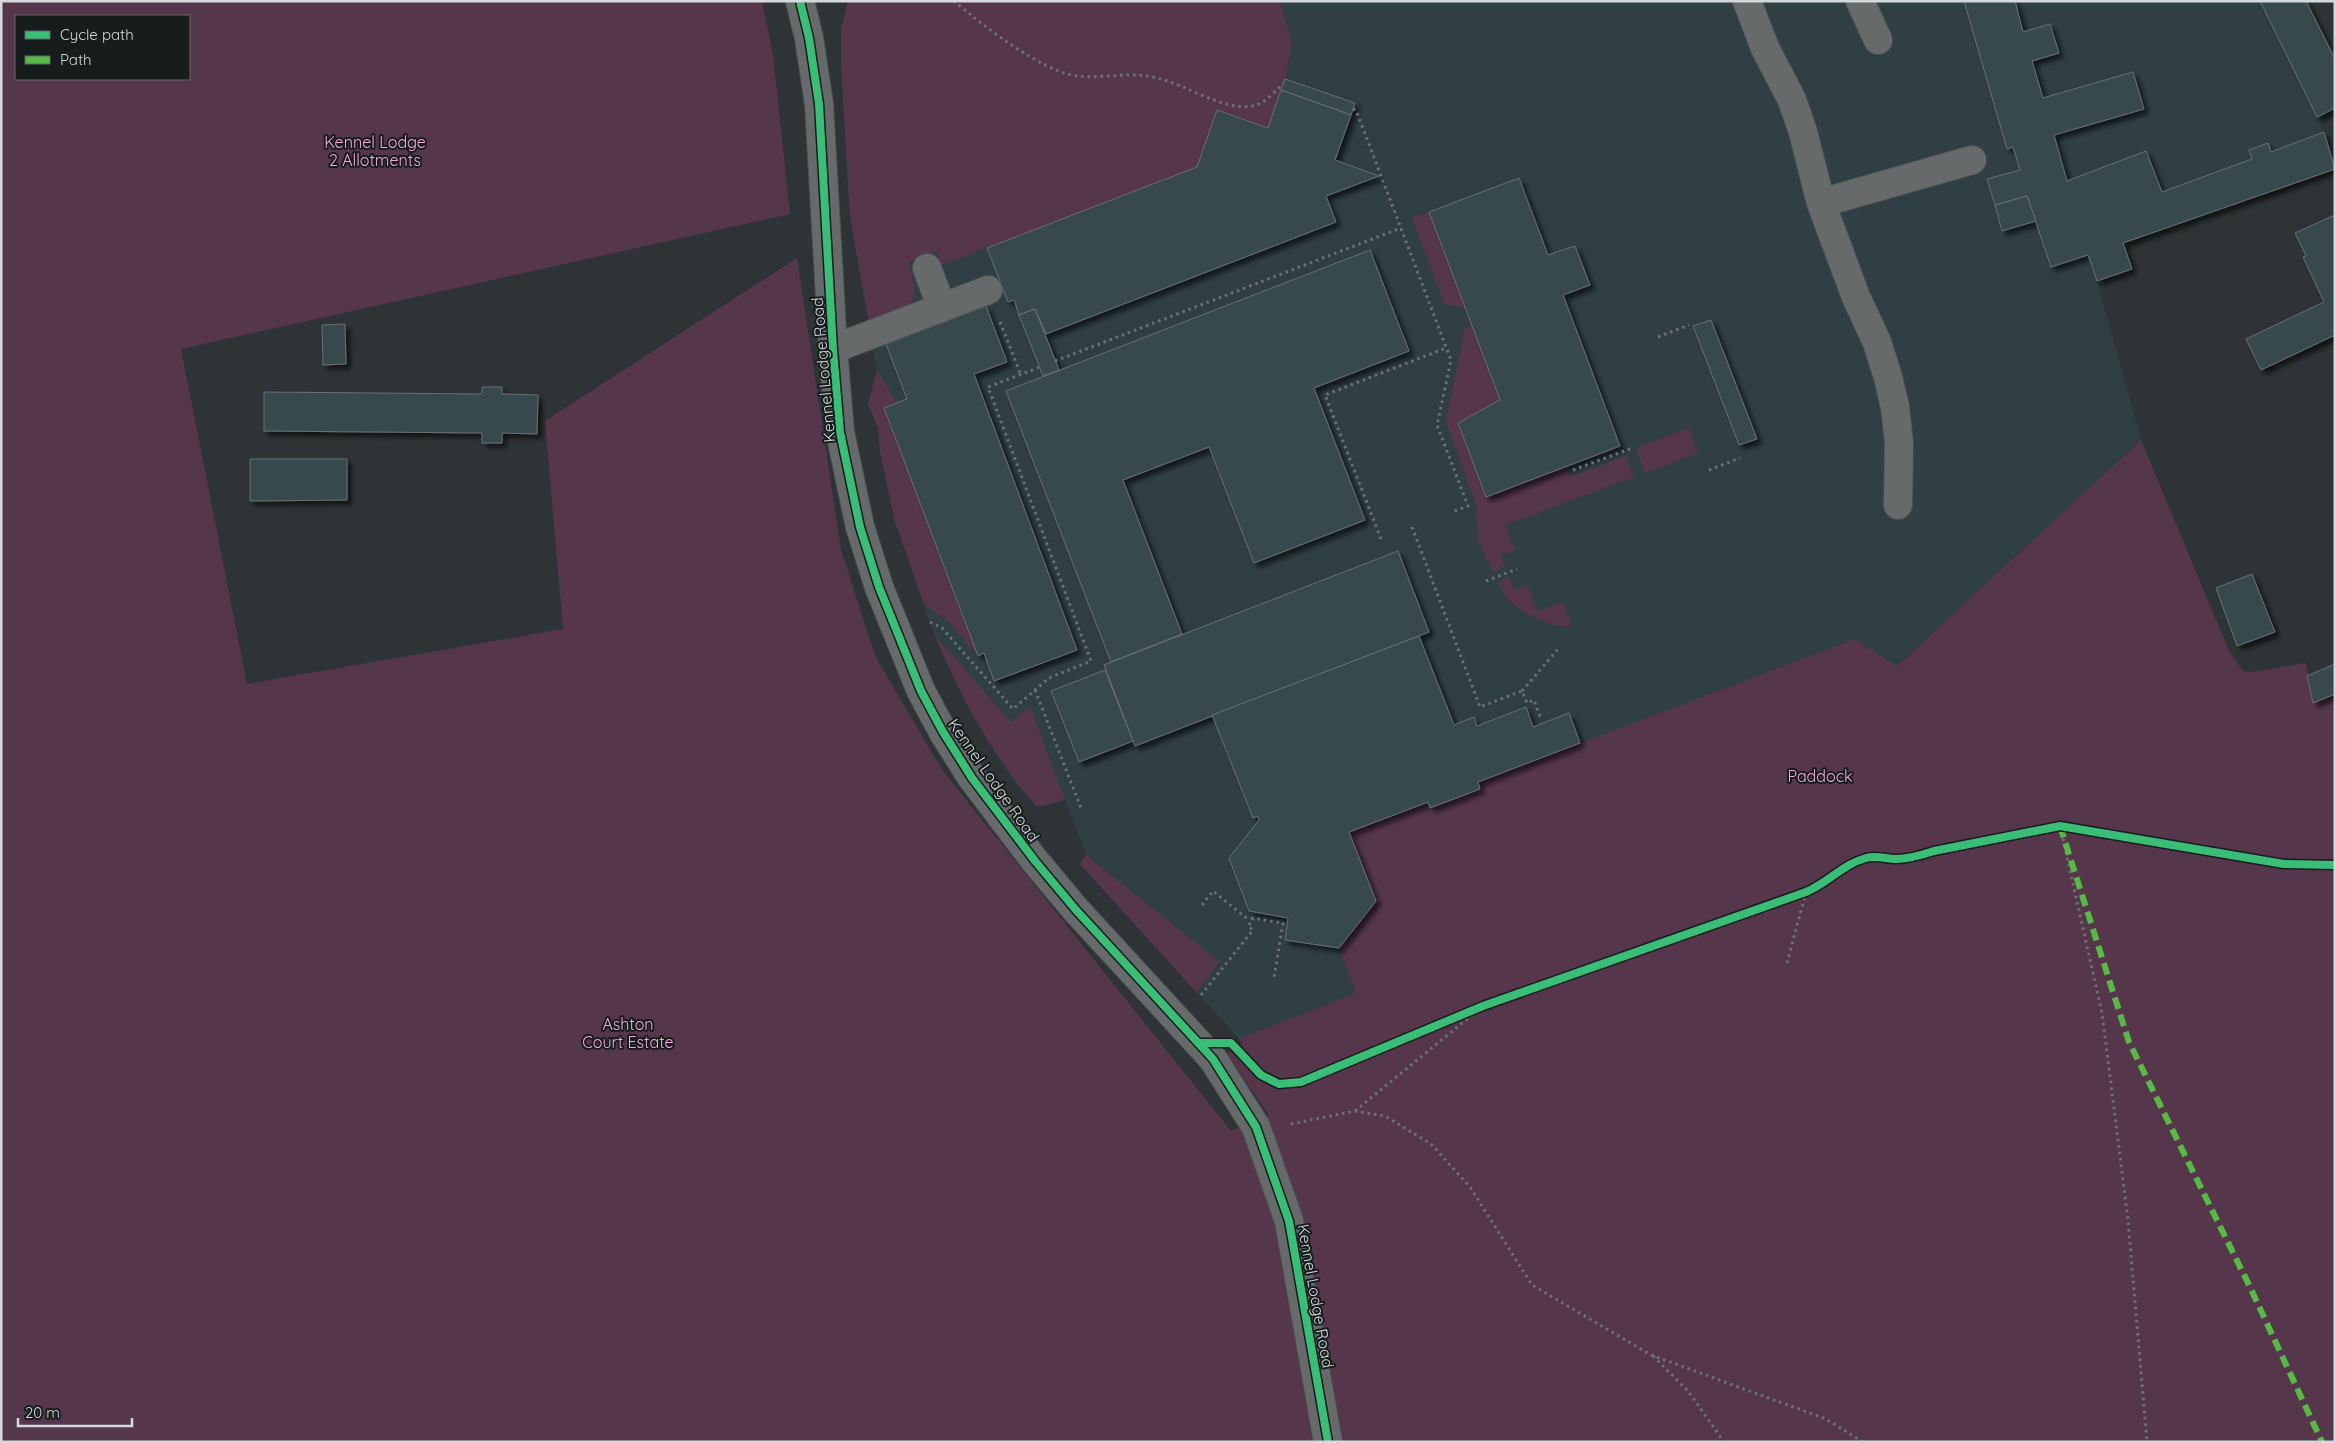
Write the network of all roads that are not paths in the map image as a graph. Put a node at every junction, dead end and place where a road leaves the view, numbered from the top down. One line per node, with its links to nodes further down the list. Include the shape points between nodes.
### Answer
1 (800, 1): 10 (street, Kennel Lodge Road, via 819,104)
2 (1747, 1): 6 (street, via 1765,48 1792,100)
3 (1860, 1): 4 (street)
4 (1878, 40)
5 (1972, 160): 6 (street)
6 (1822, 203): 11 (street, via 1888,377 1899,443)
7 (927, 268): 9 (street)
8 (988, 290): 9 (street)
9 (942, 308): 10 (street)
10 (833, 349): 12 (street, Kennel Lodge Road, via 840,432 860,527 892,621 934,716 972,778 1035,861 1213,1059 1256,1127 1289,1221)
11 (1898, 505)
12 (1328, 1442)

